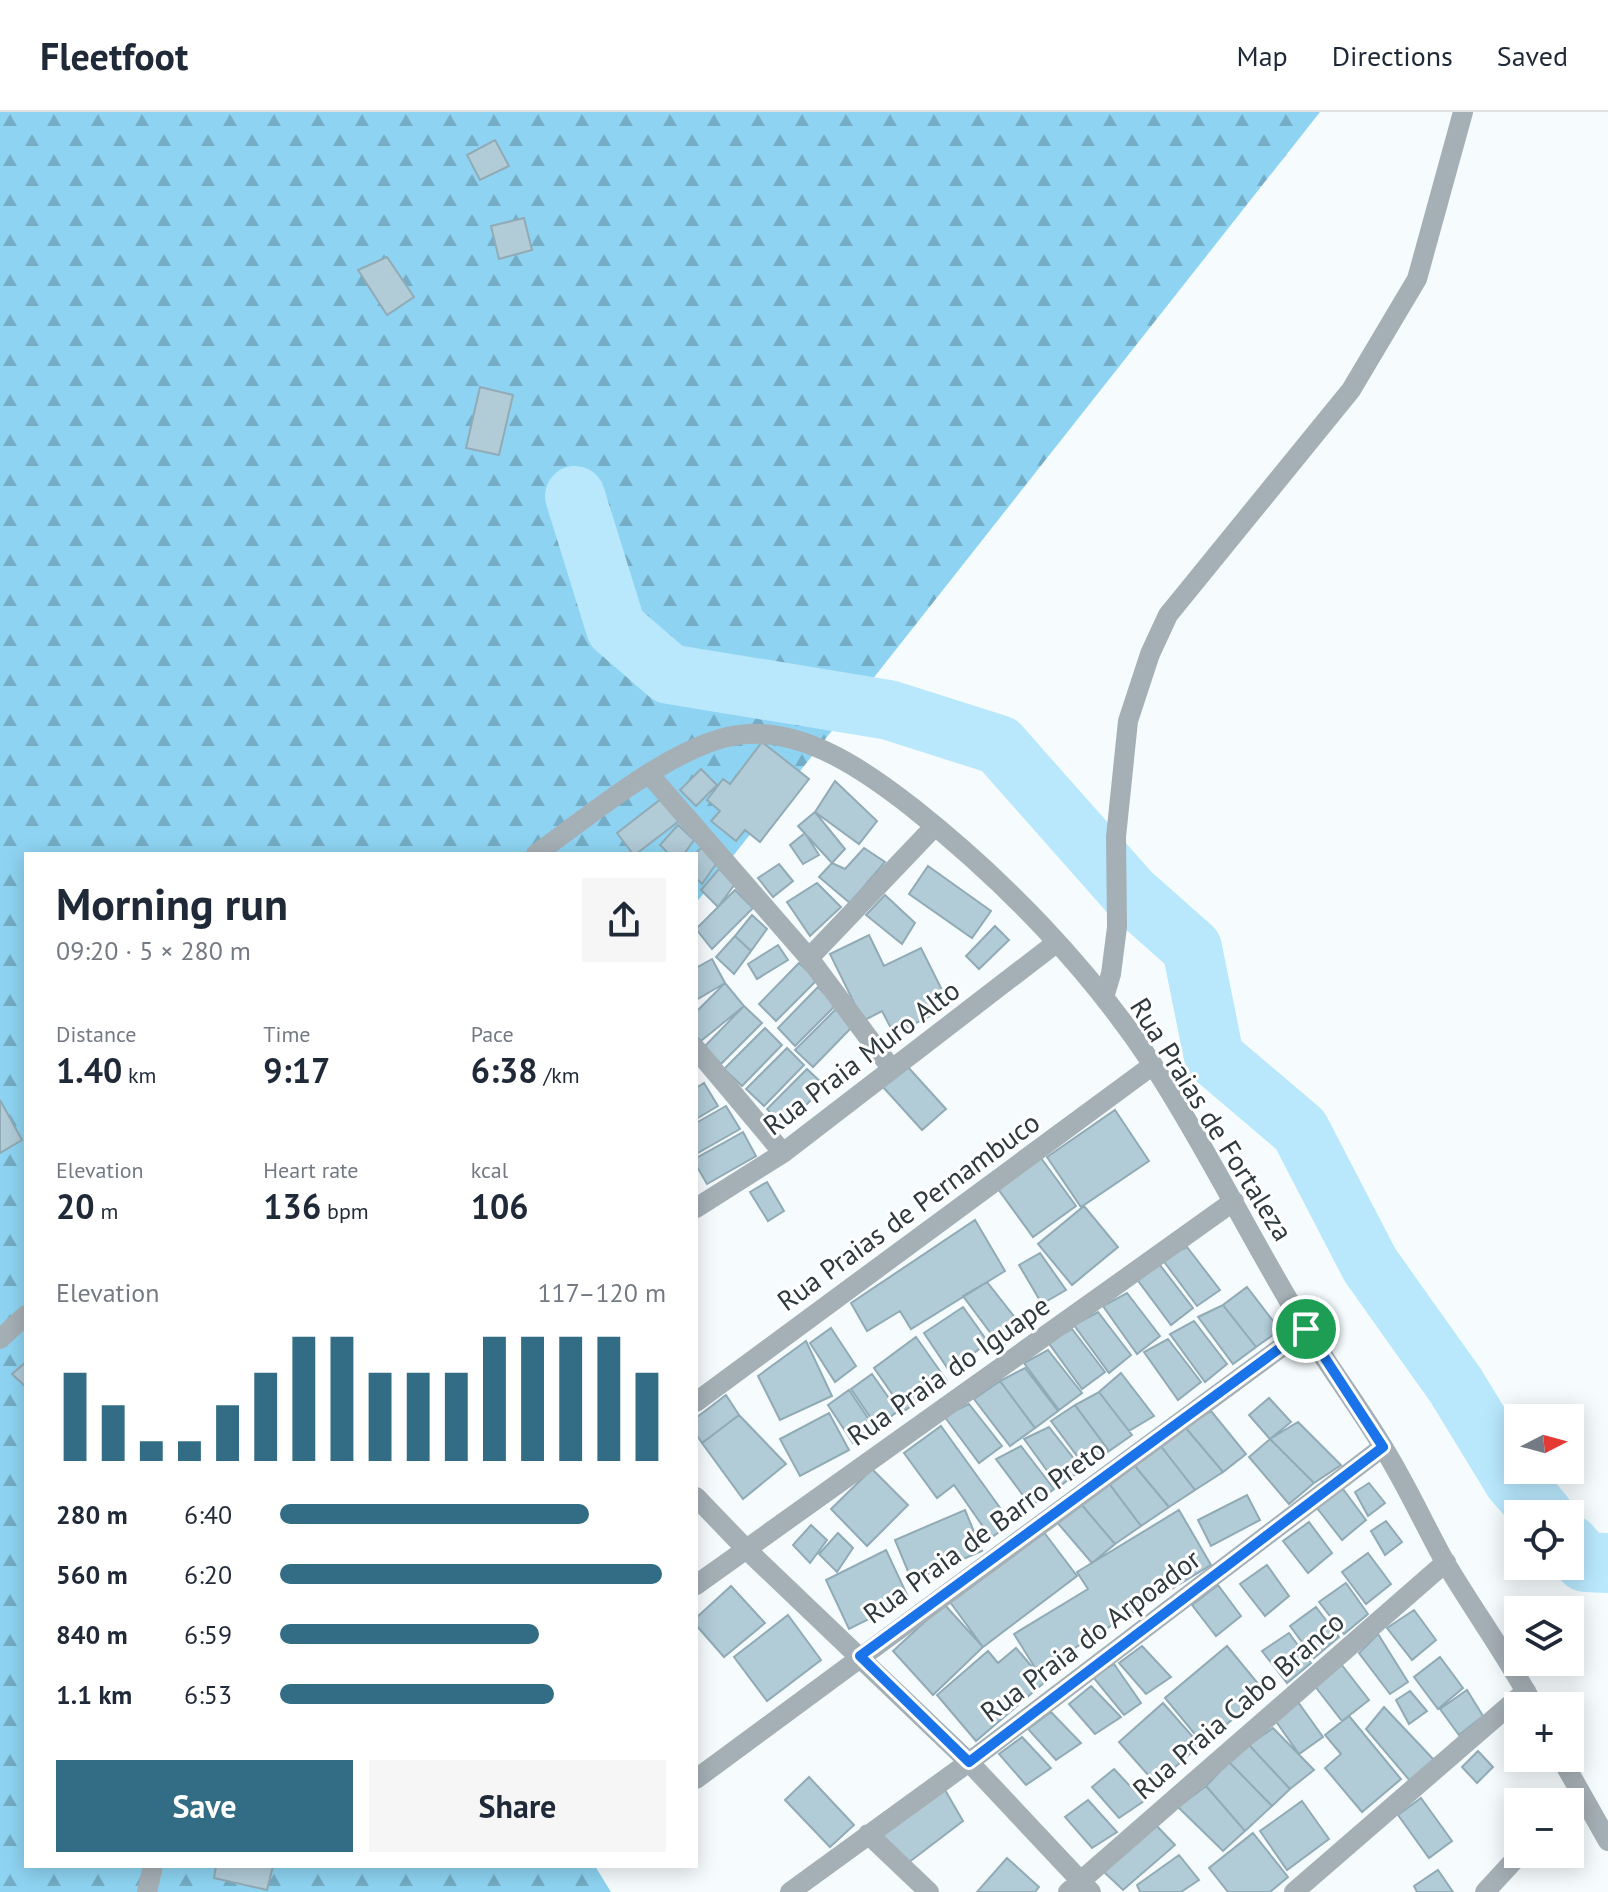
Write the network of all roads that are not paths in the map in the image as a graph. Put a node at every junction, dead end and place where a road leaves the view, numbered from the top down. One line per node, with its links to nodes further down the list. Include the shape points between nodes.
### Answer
1 (1463, 112): 7 (street, via 1417,279 1351,390 1168,615 1150,654 1128,721 1116,837 1117,927)
2 (649, 774): 3 (street, Rua Praias de Fortaleza, via 706,744 747,734 778,737 827,751 872,775); 4 (street, Rua Praias de Fortaleza); 6 (street)
3 (935, 826): 5 (street, Rua Praias de Fortaleza, via 964,848); 6 (street)
4 (539, 852)
5 (1056, 943): 7 (street, Rua Praias de Fortaleza); 10 (street, Rua Praia Muro Alto)
6 (809, 958): 10 (street)
7 (1104, 997): 9 (street, Rua Praias de Fortaleza)
8 (698, 1051): 11 (street)
9 (1153, 1065): 12 (street, Rua Praias de Fortaleza); 17 (street, Rua Praias de Pernambuco)
10 (891, 1068): 11 (street, Rua Praia Muro Alto)
11 (783, 1153): 13 (street, Rua Praia Muro Alto)
12 (1234, 1201): 15 (street, Rua Praias de Fortaleza); 20 (street, Rua Praia do Iguape)
13 (698, 1207)
14 (24, 1317): 16 (street)
15 (1306, 1329): 18 (street, Rua Praias de Fortaleza); 23 (street, Rua Praia de Barro Preto)
16 (0, 1339)
17 (698, 1401)
18 (1383, 1447): 21 (street, Rua Praias de Fortaleza); 26 (street, Rua Praia do Arpoador)
19 (698, 1499): 20 (street)
20 (746, 1549): 22 (street, Rua Praia do Iguape); 23 (street)
21 (1446, 1562): 24 (street, Rua Praias de Fortaleza); 33 (street, Rua Praia Cabo Branco)
22 (698, 1584)
23 (860, 1656): 26 (street); 27 (street, Rua Praia de Barro Preto)
24 (1526, 1692)
25 (1504, 1720): 37 (street)
26 (969, 1762): 29 (street, Rua Praia do Arpoador); 33 (street)
27 (698, 1778)
28 (1584, 1810): 30 (street)
29 (868, 1834): 35 (street, Rua Praia do Arpoador); 36 (street)
30 (1608, 1841)
31 (153, 1868): 34 (street)
32 (1507, 1868): 38 (street)
33 (1079, 1888)
34 (147, 1892)
35 (790, 1892)
36 (929, 1892)
37 (1294, 1892)
38 (1485, 1892)

